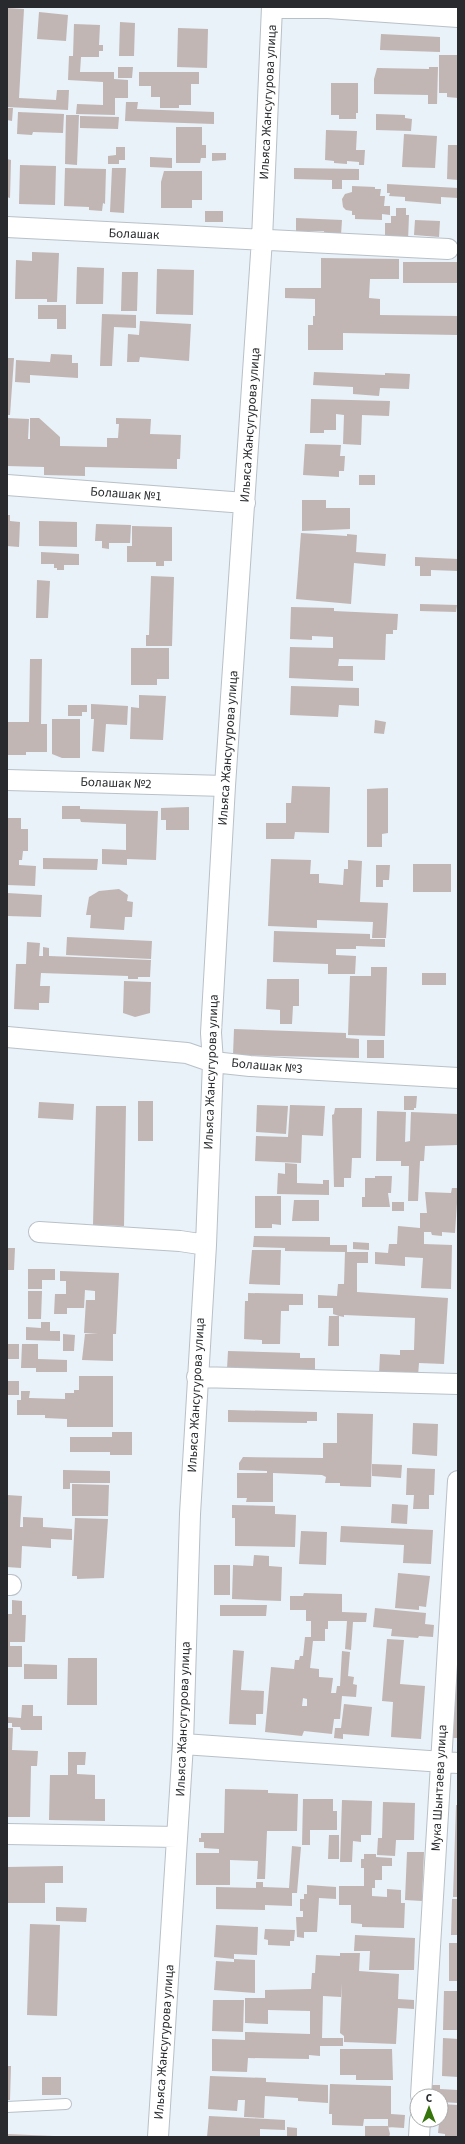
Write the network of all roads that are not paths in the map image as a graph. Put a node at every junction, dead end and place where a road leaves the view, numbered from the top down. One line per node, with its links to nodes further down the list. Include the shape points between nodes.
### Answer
1 (273, 7): 2 (street); 4 (street, Ильяса Жансугурова улица)
2 (458, 17)
3 (7, 227): 4 (street, Болашак)
4 (262, 239): 5 (street, Болашак); 7 (street, Ильяса Жансугурова улица)
5 (448, 249)
6 (7, 485): 7 (street, Болашак №1)
7 (245, 503): 9 (street, Ильяса Жансугурова улица)
8 (7, 780): 9 (street, Болашак №2)
9 (225, 786): 11 (street, Ильяса Жансугурова улица, via 211,1033)
10 (7, 1037): 11 (street, Болашак №3, via 187,1053)
11 (213, 1062): 12 (street, Болашак №3); 14 (street, Ильяса Жансугурова улица)
12 (458, 1078)
13 (39, 1232): 14 (street)
14 (206, 1245): 15 (street, Ильяса Жансугурова улица)
15 (197, 1377): 16 (street); 18 (street, Ильяса Жансугурова улица)
16 (458, 1384)
17 (458, 1481): 19 (street, Мука Шынтаева улица)
18 (183, 1744): 19 (street); 21 (street, Ильяса Жансугурова улица)
19 (450, 1763): 22 (street, Мука Шынтаева улица)
20 (7, 1834): 21 (street)
21 (177, 1837): 25 (street, Ильяса Жансугурова улица)
22 (422, 2088)
23 (66, 2104): 24 (lane)
24 (7, 2107)
25 (158, 2137)

